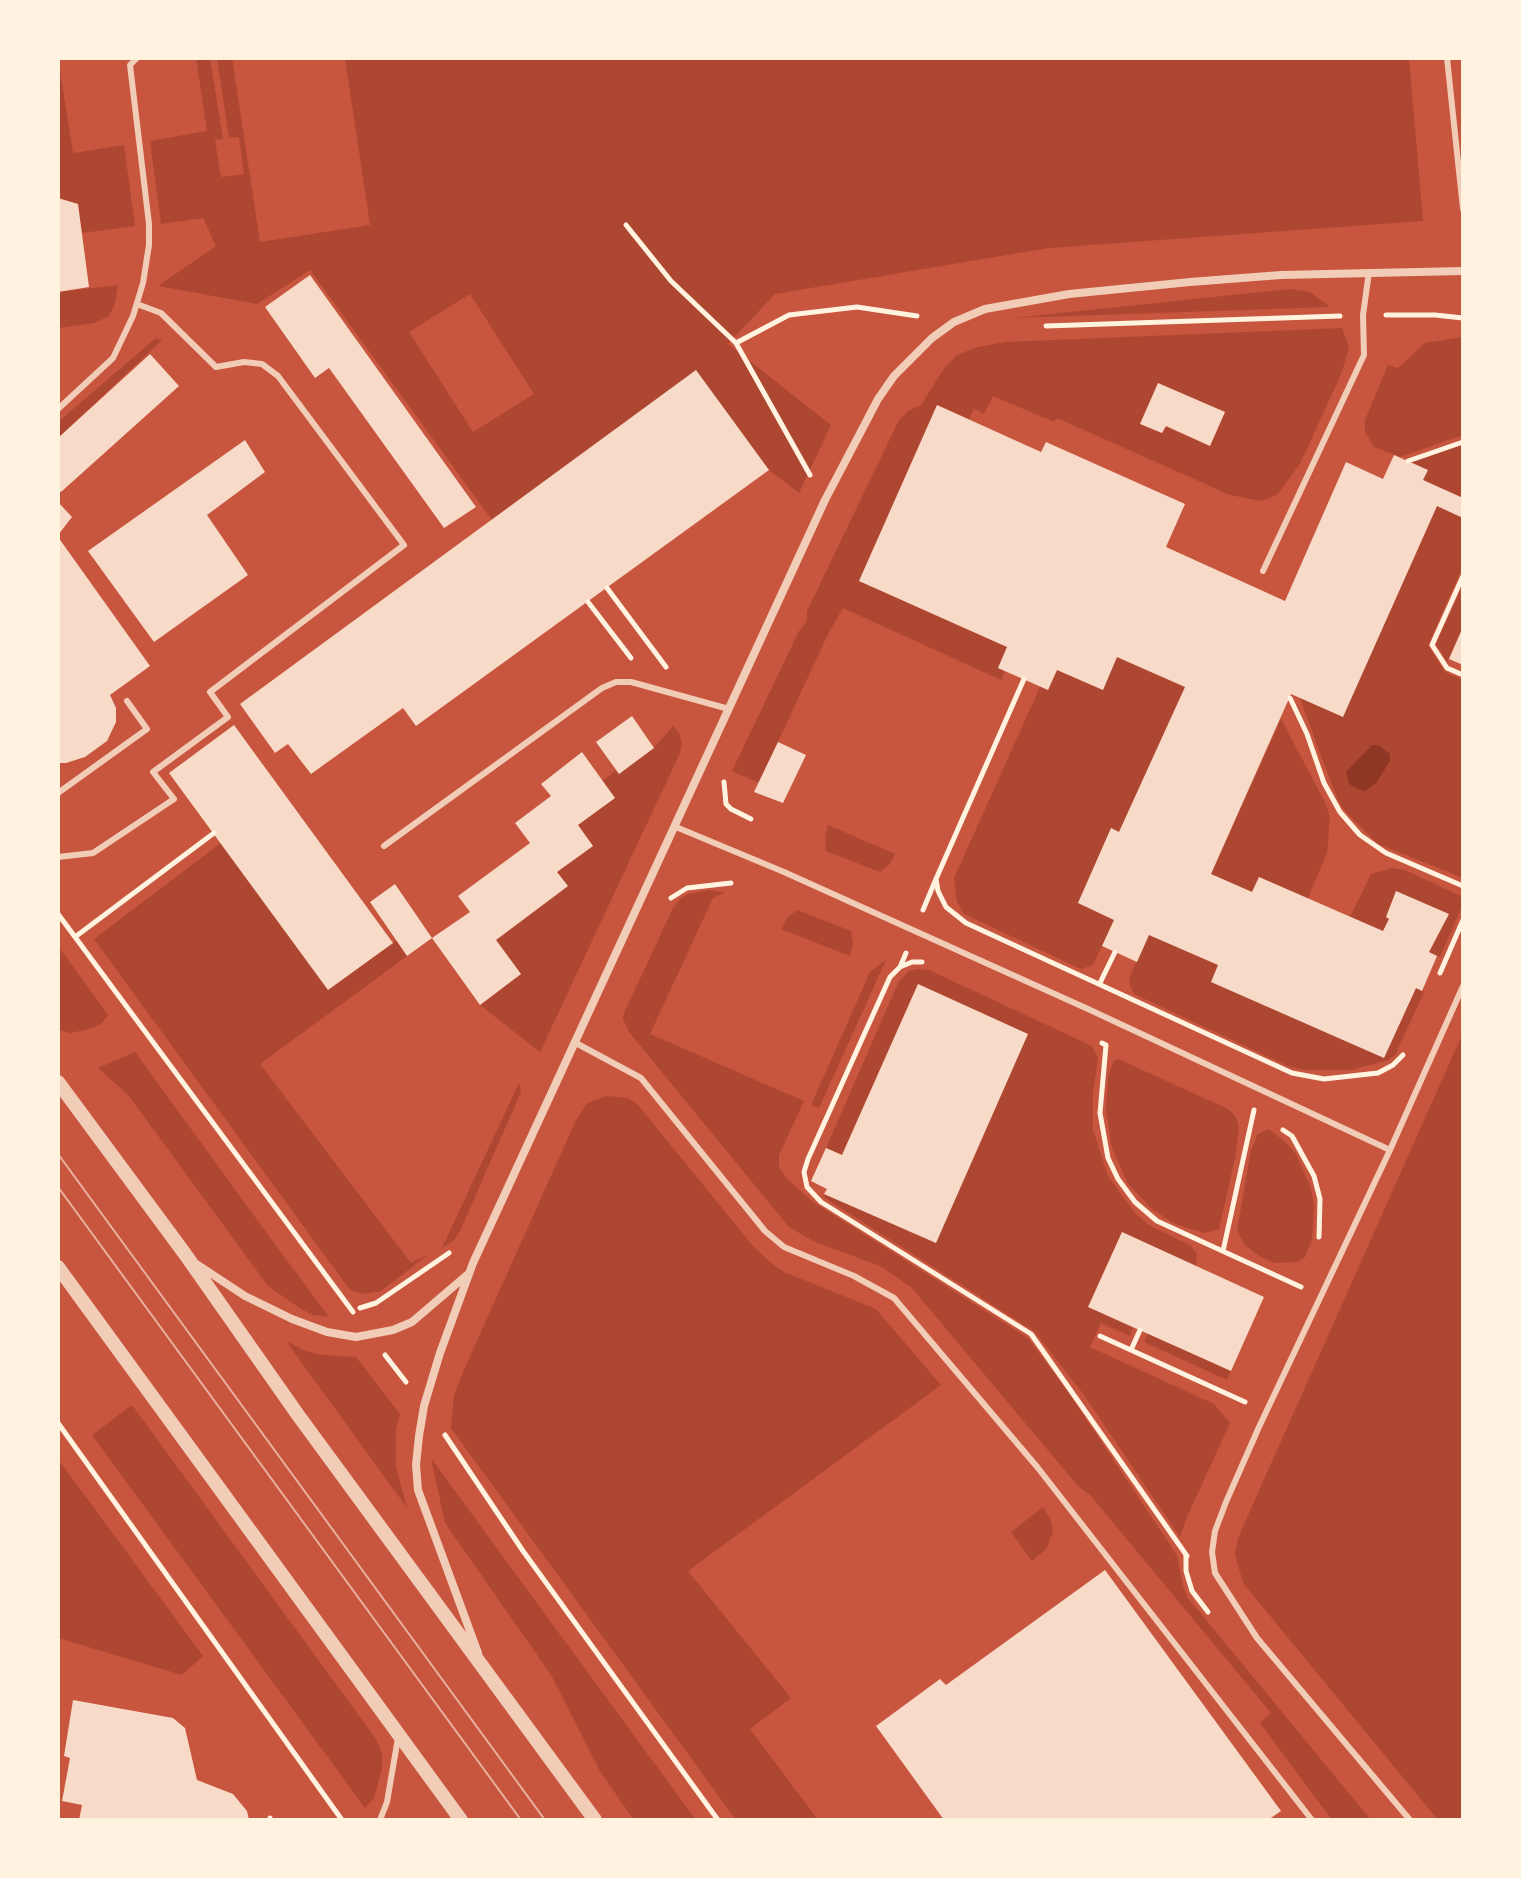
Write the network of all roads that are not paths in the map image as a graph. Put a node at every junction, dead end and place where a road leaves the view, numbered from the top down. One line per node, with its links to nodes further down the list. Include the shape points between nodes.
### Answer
1 (137, 58): 6 (lane, via 130,65 149,224)
2 (1447, 58): 3 (lane)
3 (1463, 209)
4 (1463, 271): 5 (street)
5 (1369, 272): 8 (lane, via 1364,355); 10 (street, via 1069,294 985,309 954,322 913,355 878,399 825,500)
6 (137, 304): 7 (lane, via 113,358); 14 (lane, via 161,313 216,367 262,364 278,376 404,545 210,692 228,717 153,772 174,799 93,853)
7 (58, 409)
8 (1263, 571)
9 (127, 701): 11 (lane, via 147,729)
10 (729, 709): 12 (street); 13 (lane, via 616,682)
11 (58, 793)
12 (676, 827): 16 (street); 18 (lane)
13 (384, 846)
14 (58, 857)
15 (1463, 986): 18 (lane)
16 (574, 1042): 21 (street); 27 (lane, via 641,1078 765,1231 784,1247 894,1298 1038,1468)
17 (58, 1082): 19 (street)
18 (1390, 1150): 28 (lane, via 1226,1502 1212,1552 1215,1573 1257,1638)
19 (185, 1254): 21 (street, via 214,1277 292,1319 356,1337 412,1322); 22 (street)
20 (58, 1267): 23 (street)
21 (468, 1275): 22 (street, via 424,1406 416,1465 418,1490)
22 (481, 1662): 26 (street)
23 (398, 1734): 24 (lane); 25 (street)
24 (380, 1820)
25 (461, 1820)
26 (595, 1820)
27 (1312, 1820)
28 (1410, 1820)

